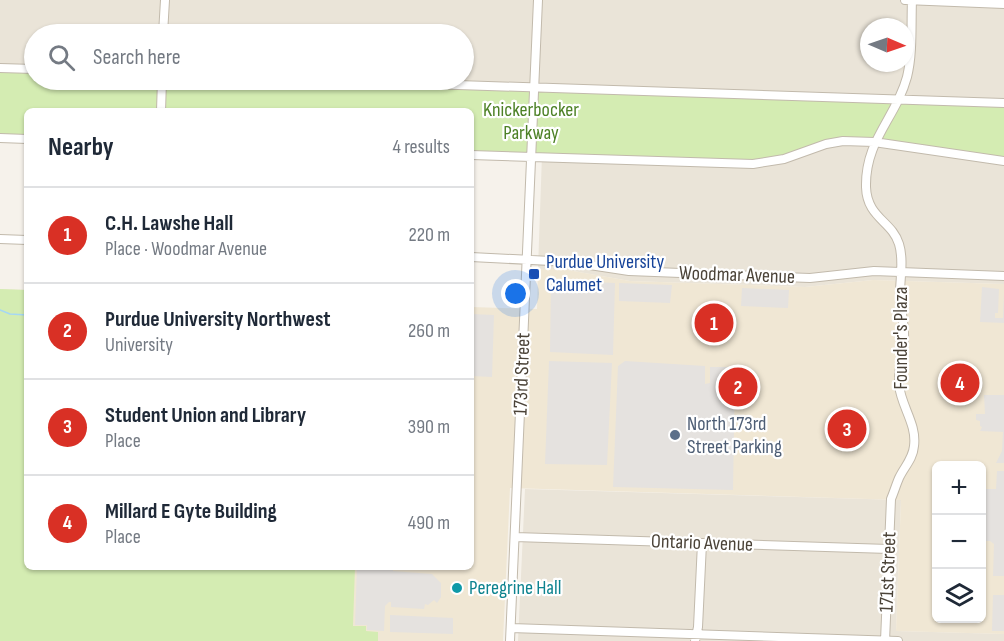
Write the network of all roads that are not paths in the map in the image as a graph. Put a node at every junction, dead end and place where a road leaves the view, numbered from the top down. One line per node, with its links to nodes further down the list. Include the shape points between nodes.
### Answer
1 (165, 0): 6 (street)
2 (538, 0): 10 (street, 173rd Street)
3 (905, 0): 4 (street)
4 (912, 0): 5 (street); 12 (street, via 910,62)
5 (1004, 4)
6 (164, 24)
7 (0, 68): 8 (street)
8 (24, 69)
9 (474, 85): 10 (street)
10 (534, 87): 12 (street); 19 (street, 173rd Street)
11 (161, 90): 14 (street)
12 (898, 99): 13 (street); 17 (street)
13 (1004, 103)
14 (160, 108)
15 (0, 138): 16 (street)
16 (24, 139)
17 (874, 142): 19 (street, via 826,144 753,165); 20 (street); 25 (street, via 866,189 871,209 899,243)
18 (474, 155): 19 (street)
19 (531, 157): 24 (street, 173rd Street)
20 (1004, 161)
21 (0, 239): 22 (street)
22 (24, 240)
23 (474, 257): 24 (street, Woodmar Avenue)
24 (527, 259): 25 (street, Woodmar Avenue, via 641,272 810,278 861,271); 28 (street, 173rd Street)
25 (901, 273): 26 (street, Woodmar Avenue); 27 (street, Founder's Plaza, via 904,330 899,384 915,435 910,460)
26 (1004, 276)
27 (891, 502): 30 (street, 171st Street)
28 (515, 537): 29 (street, Ontario Avenue); 31 (street, 173rd Street)
29 (702, 543): 30 (street, Ontario Avenue); 32 (street)
30 (889, 549): 34 (street, 171st Street)
31 (511, 628): 32 (street); 33 (street, 173rd Street)
32 (696, 638): 34 (street)
33 (510, 641)
34 (885, 641): 35 (street)
35 (898, 641)

